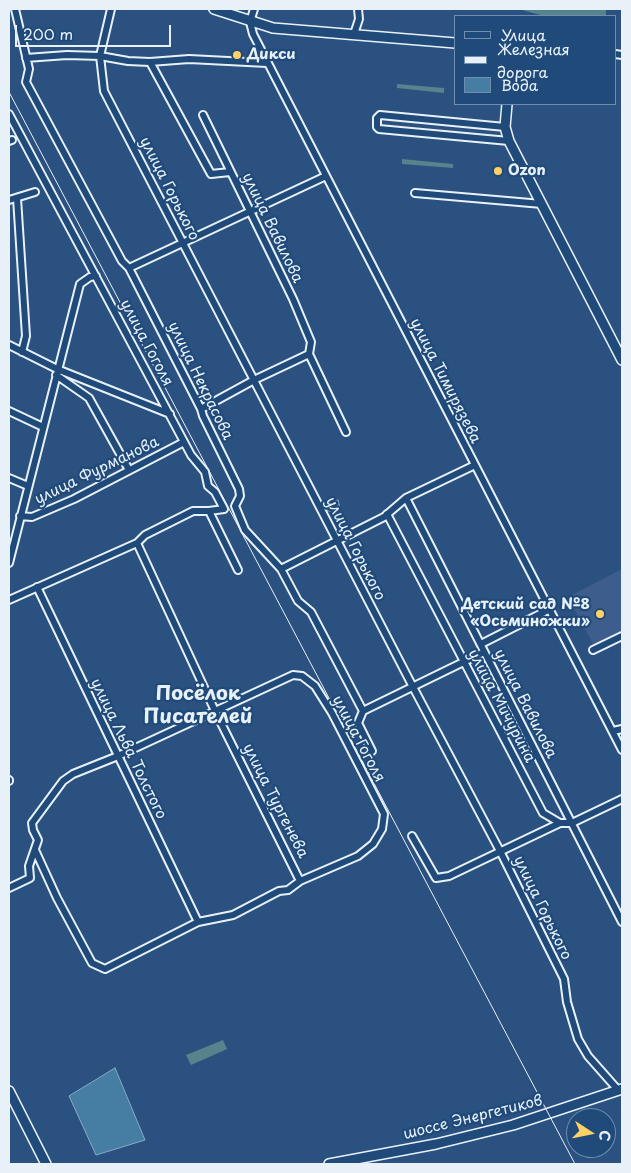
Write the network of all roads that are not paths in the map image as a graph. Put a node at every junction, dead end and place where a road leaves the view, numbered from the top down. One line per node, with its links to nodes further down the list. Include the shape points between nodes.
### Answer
1 (15, 9): 10 (street, улица Некрасова)
2 (111, 9): 9 (street, улица Горького)
3 (214, 9): 6 (street)
4 (254, 9): 6 (street)
5 (358, 9): 7 (street)
6 (250, 22): 7 (street, via 272,28); 12 (street, улица Тимирязева, via 252,34)
7 (354, 34): 8 (street)
8 (454, 43)
9 (100, 56): 10 (street); 11 (street); 32 (street, улица Горького, via 104,91)
10 (26, 58): 33 (street, улица Некрасова, via 29,69 26,82 122,261)
11 (150, 62): 12 (street, via 189,58); 24 (street, via 211,174)
12 (267, 63): 25 (street, улица Тимирязева)
13 (507, 105): 19 (street)
14 (9, 114): 34 (street, улица Гоголя)
15 (203, 115): 24 (street, улица Вавилова)
16 (399, 117): 17 (street); 20 (street); 20 (street, via 380,115 377,118 379,129)
17 (437, 120): 18 (street); 21 (street)
18 (472, 124): 19 (street); 22 (street)
19 (505, 127): 23 (street)
20 (398, 131): 21 (street)
21 (435, 134): 22 (street)
22 (471, 138): 23 (street)
23 (509, 141): 30 (street)
24 (230, 172): 31 (street, улица Вавилова)
25 (326, 176): 31 (street); 47 (street, улица Тимирязева)
26 (35, 192): 28 (street)
27 (415, 193): 30 (street)
28 (17, 198): 29 (street); 36 (street, via 26,336)
29 (9, 200)
30 (542, 204): 38 (street)
31 (249, 211): 32 (street); 37 (street, улица Вавилова, via 311,342)
32 (183, 243): 33 (street); 40 (street, улица Горького)
33 (129, 268): 41 (street, улица Некрасова)
34 (96, 276): 39 (street, via 80,284); 43 (street, улица Гоголя)
35 (9, 345): 36 (street)
36 (22, 352): 39 (street)
37 (308, 354): 40 (street); 45 (street)
38 (622, 360)
39 (57, 372): 43 (street); 44 (street); 48 (street, via 89,398)
40 (254, 380): 41 (street); 56 (street, улица Горького)
41 (201, 409): 59 (street, улица Некрасова, via 239,489 240,496 235,506 246,530)
42 (9, 411): 44 (street)
43 (170, 414): 46 (street, улица Гоголя)
44 (43, 427): 50 (street)
45 (346, 432)
46 (184, 442): 48 (street, улица Фурманова); 52 (street, улица Гоголя, via 224,509)
47 (475, 465): 51 (street); 63 (street, улица Тимирязева)
48 (129, 470): 54 (street, улица Фурманова, via 32,517)
49 (9, 478): 50 (street)
50 (28, 486): 54 (street)
51 (406, 498): 53 (street); 65 (street, улица Вавилова)
52 (209, 511): 57 (street, via 193,511 145,534); 60 (street)
53 (387, 514): 56 (street); 68 (street, улица Мичурина)
54 (20, 516): 55 (street)
55 (12, 534): 58 (street)
56 (337, 541): 59 (street); 69 (street, улица Горького)
57 (137, 543): 61 (street); 70 (street, улица Тургенева)
58 (9, 563)
59 (281, 568): 71 (street, улица Некрасова, via 298,601 311,612)
60 (238, 570)
61 (37, 587): 62 (street); 76 (street, улица Льва Толстого)
62 (9, 599)
63 (550, 609): 65 (street); 73 (street, улица Тимирязева)
64 (622, 636): 66 (street)
65 (481, 644): 67 (street, улица Вавилова)
66 (593, 650)
67 (484, 652): 68 (street); 79 (street, улица Вавилова)
68 (463, 662): 69 (street); 78 (street, улица Мичурина, via 543,813)
69 (412, 687): 71 (street); 82 (street, улица Горького)
70 (215, 711): 76 (street); 85 (street, улица Тургенева); 85 (street, улица Гоголя, via 293,675 302,676 315,686 332,713 384,814 382,829 373,844 358,856)
71 (363, 711): 75 (street, улица Некрасова, via 358,723)
72 (622, 729): 73 (street)
73 (613, 731): 74 (street, улица Тимирязева)
74 (622, 750)
75 (372, 751)
76 (118, 756): 81 (street, via 63,781 32,823 38,840); 87 (street, улица Льва Толстого)
77 (622, 799): 79 (street)
78 (560, 823): 79 (street); 82 (street)
79 (572, 823): 88 (street, улица Вавилова)
80 (412, 836): 82 (street, via 436,878 449,876)
81 (35, 850): 83 (street); 84 (street, via 29,866)
82 (500, 851): 89 (street, улица Горького, via 564,979 578,1039 588,1056)
83 (42, 868): 84 (street); 87 (street, via 92,963 106,969)
84 (30, 878): 86 (street)
85 (300, 881): 87 (street, via 288,890 279,891 233,915)
86 (9, 888)
87 (198, 922)
88 (622, 922)
89 (620, 1090): 92 (street, шоссе Энергетиков, via 513,1125 436,1144)
90 (9, 1091): 91 (street)
91 (46, 1164)
92 (329, 1164)

